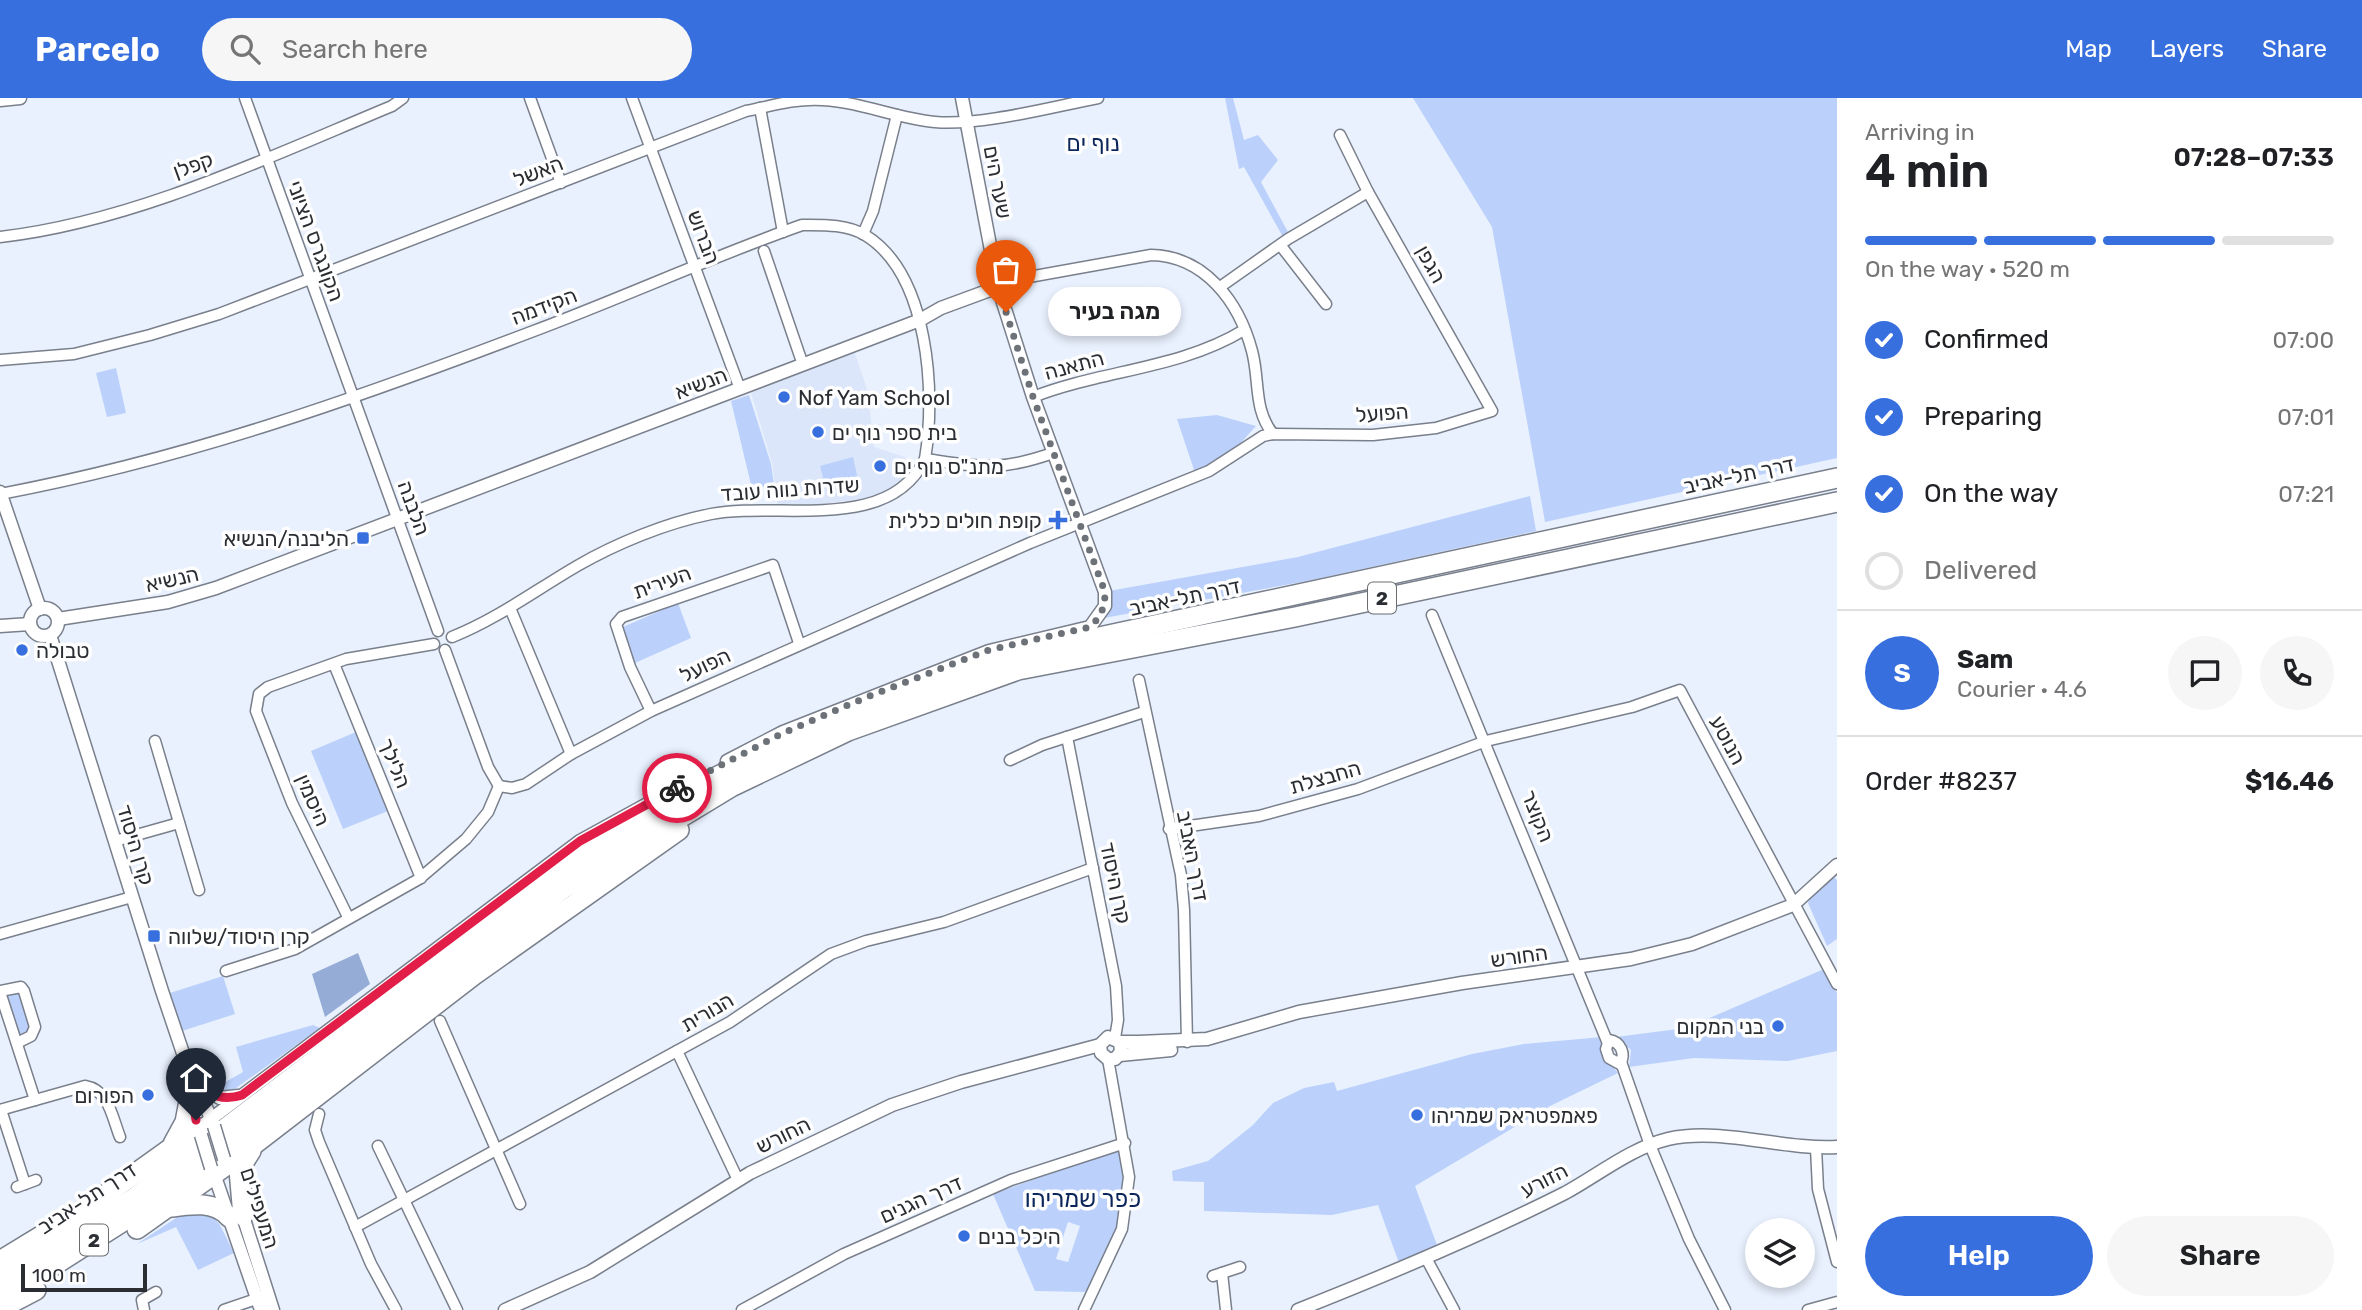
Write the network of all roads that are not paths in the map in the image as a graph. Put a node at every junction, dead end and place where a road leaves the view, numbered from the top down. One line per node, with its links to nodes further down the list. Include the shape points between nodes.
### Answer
1 (19, 98): 8 (street)
2 (245, 98): 17 (street, הקונגרס הציוני)
3 (530, 98): 18 (street)
4 (632, 98): 16 (street, הברוש)
5 (744, 98): 12 (street)
6 (962, 98): 14 (street, שער הים)
7 (1098, 98): 9 (street, האשל)
8 (0, 100)
9 (1073, 100): 14 (street, האשל)
10 (398, 101): 17 (street, קפלן)
11 (760, 108): 12 (street, האשל); 13 (street, האשל, via 811,99); 20 (street)
12 (746, 111): 16 (street, האשל)
13 (897, 115): 14 (street, האשל, via 935,122); 21 (street)
14 (966, 121): 27 (street, שער הים)
15 (1340, 135): 19 (street, הגפן)
16 (650, 148): 18 (street, האשל); 25 (street, הברוש)
17 (265, 158): 22 (street, קפלן, via 108,216); 26 (street, הקונגרס הציוני)
18 (561, 183): 26 (street, האשל)
19 (1368, 192): 23 (street); 37 (street, הגפן)
20 (783, 232): 21 (street, הקידמה, via 802,225 838,226); 25 (street, הקידמה)
21 (863, 234): 30 (street, הקידמה, via 884,250 896,267)
22 (0, 237)
23 (1280, 246): 28 (street); 29 (street)
24 (764, 251): 33 (street)
25 (696, 268): 34 (street, הברוש); 35 (street, הקידמה)
26 (310, 279): 32 (street, האשל, via 150,335 74,354); 35 (street, הקונגרס הציוני)
27 (998, 287): 28 (street, הנשיא, via 1018,279 1151,255 1172,255 1196,265); 30 (street, הנשיא); 36 (street, שער הים)
28 (1220, 287): 31 (street, הנשיא)
29 (1326, 304)
30 (919, 320): 33 (street, הנשיא); 42 (street, הקידמה, via 930,394)
31 (1244, 330): 36 (street, התאנה, via 1205,350 1063,385); 38 (street, הנשיא, via 1253,353)
32 (0, 360)
33 (803, 365): 34 (street, הנשיא)
34 (740, 389): 46 (street, הנשיא)
35 (355, 397): 44 (street, הקידמה, via 172,457); 46 (street, הלבנה)
36 (1033, 397): 41 (street, שער הים)
37 (1492, 411): 39 (street, הפועל, via 1436,428 1385,434)
38 (1262, 418): 39 (street); 40 (street, הפועל)
39 (1273, 433): 40 (street, הפועל)
40 (1245, 447): 47 (street, הפועל, via 1209,471)
41 (1053, 453): 42 (street, via 1018,465 988,468); 47 (street, שער הים)
42 (925, 458): 49 (street, שדרות נווה עובד, via 917,476 882,500 793,512 736,510 708,515 650,533 588,560)
43 (1837, 478): 48 (highway, דרך תל-אביב / 2)
44 (0, 493): 50 (street)
45 (1837, 502): 64 (highway, דרך תל-אביב / 2, via 1294,617 1018,670)
46 (397, 518): 52 (street, הנשיא, via 216,588 168,602); 56 (street, הלבנה)
47 (1079, 522): 55 (street, שער הים, via 1105,592 1105,606); 59 (street, הפועל)
48 (1590, 531): 55 (highway, via 1509,542); 120 (highway, דרך תל-אביב / 2, via 1016,655 808,731 702,784 570,865 134,1198)
49 (510, 608): 58 (street, שדרות נווה עובד); 70 (street)
50 (40, 609): 52 (street, via 53,611); 53 (street)
51 (1432, 615): 69 (street, הקוצר)
52 (58, 620): 57 (street)
53 (30, 624): 54 (street); 57 (street, via 38,636)
54 (0, 626)
55 (1090, 627): 94 (street, via 989,650 783,733 701,774 580,841)
56 (438, 631): 58 (street); 60 (street)
57 (50, 635): 75 (street, קרן היסוד)
58 (452, 637): 61 (street)
59 (799, 643): 65 (street, הפועל); 65 (street, העירית, via 774,565 618,619 630,667)
60 (434, 644): 61 (street); 62 (street)
61 (445, 650): 72 (street)
62 (334, 664): 78 (street, הלילך); 82 (street, היסמין, via 268,687 259,694 256,711 292,803)
63 (1139, 680): 66 (street, דרך האביב)
64 (930, 702): 100 (highway, via 676,832 474,975); 122 (highway, דרך תל-אביב / 2, via 797,754 612,856 138,1212)
65 (651, 711): 70 (street, הפועל)
66 (1144, 712): 67 (street); 74 (street, דרך האביב)
67 (1067, 737): 71 (street); 77 (street, קרן היסוד)
68 (155, 741): 73 (street)
69 (1486, 741): 74 (street, החבצלת, via 1358,789 1259,816); 81 (street, הנוטע, via 1632,707 1680,690); 84 (street, הקוצר)
70 (571, 754): 72 (street, הפועל, via 526,784)
71 (1010, 760)
72 (499, 786): 78 (street, via 488,812 466,839)
73 (178, 822): 75 (street); 79 (street)
74 (1169, 829): 89 (street, דרך האביב, via 1185,911)
75 (115, 841): 80 (street, קרן היסוד)
76 (1837, 865): 81 (street, החורש)
77 (1093, 868): 91 (street, קרן היסוד, via 1116,986); 92 (street, הנורית, via 944,922 831,954 751,1009)
78 (421, 877): 82 (street)
79 (199, 890)
80 (132, 897): 83 (street); 93 (street, קרן היסוד)
81 (1793, 905): 84 (street, החורש, via 1692,944); 86 (street, הנוטע)
82 (348, 917): 85 (street, via 295,949)
83 (0, 934)
84 (1579, 968): 89 (street, החורש, via 1298,1012); 102 (street, הקוצר, via 1608,1037 1609,1058 1620,1066)
85 (226, 971)
86 (1837, 984)
87 (0, 992): 90 (street); 90 (street, via 21,987 28,1003 34,1032)
88 (440, 1021): 107 (street)
89 (1186, 1042): 91 (street, החורש)
90 (17, 1043): 95 (street)
91 (1116, 1049): 101 (street, קרן היסוד); 109 (street, החורש, via 1108,1037 1100,1045 892,1105)
92 (677, 1051): 107 (street, הנורית); 109 (street)
93 (194, 1090): 94 (street, via 224,1099); 98 (street, קרן היסוד); 105 (highway, via 185,1122)
94 (242, 1095): 98 (street)
95 (35, 1100): 96 (street); 99 (street, via 85,1086 97,1089 103,1093)
96 (1, 1110): 110 (street)
97 (319, 1114): 115 (street, via 318,1142)
98 (206, 1127): 105 (highway); 108 (street, המעפילים, bridge)
99 (120, 1137)
100 (262, 1138): 108 (highway); 114 (highway, via 239,1170)
101 (1125, 1143): 131 (street, דרך הגנים, via 1011,1180 844,1254); 132 (street, קרן היסוד, via 1129,1177 1122,1229)
102 (1650, 1145): 106 (street, הזורע, via 1699,1136); 116 (street, הזורע, via 1565,1192); 136 (street)
103 (378, 1146): 111 (street)
104 (1837, 1147): 106 (street, הזורע)
105 (170, 1148): 117 (highway)
106 (1816, 1148): 118 (street, via 1818,1189)
107 (497, 1150): 111 (street, הנורית); 112 (street)
108 (219, 1167): 113 (highway); 114 (street, המעפילים)
109 (738, 1180): 130 (street, החורש, via 590,1272)
110 (26, 1184)
111 (404, 1200): 115 (street, הנורית); 129 (street)
112 (520, 1204)
113 (168, 1208): 114 (highway, via 204,1205); 125 (highway)
114 (236, 1217): 124 (street, המעפילים)
115 (355, 1227): 128 (street)
116 (1426, 1258): 134 (street, הזורע); 135 (street)
117 (0, 1261)
118 (1837, 1262)
119 (1240, 1267): 133 (street, via 1217,1274)
120 (0, 1276)
121 (156, 1292): 126 (street, via 142,1300)
122 (0, 1294)
123 (1837, 1302): 137 (street)
124 (265, 1305): 127 (street)
125 (0, 1309)
126 (144, 1310)
127 (224, 1310)
128 (396, 1310)
129 (457, 1310)
130 (505, 1310)
131 (742, 1310)
132 (1084, 1310)
133 (1226, 1310)
134 (1298, 1310)
135 (1454, 1310)
136 (1725, 1310)
137 (1808, 1310)

